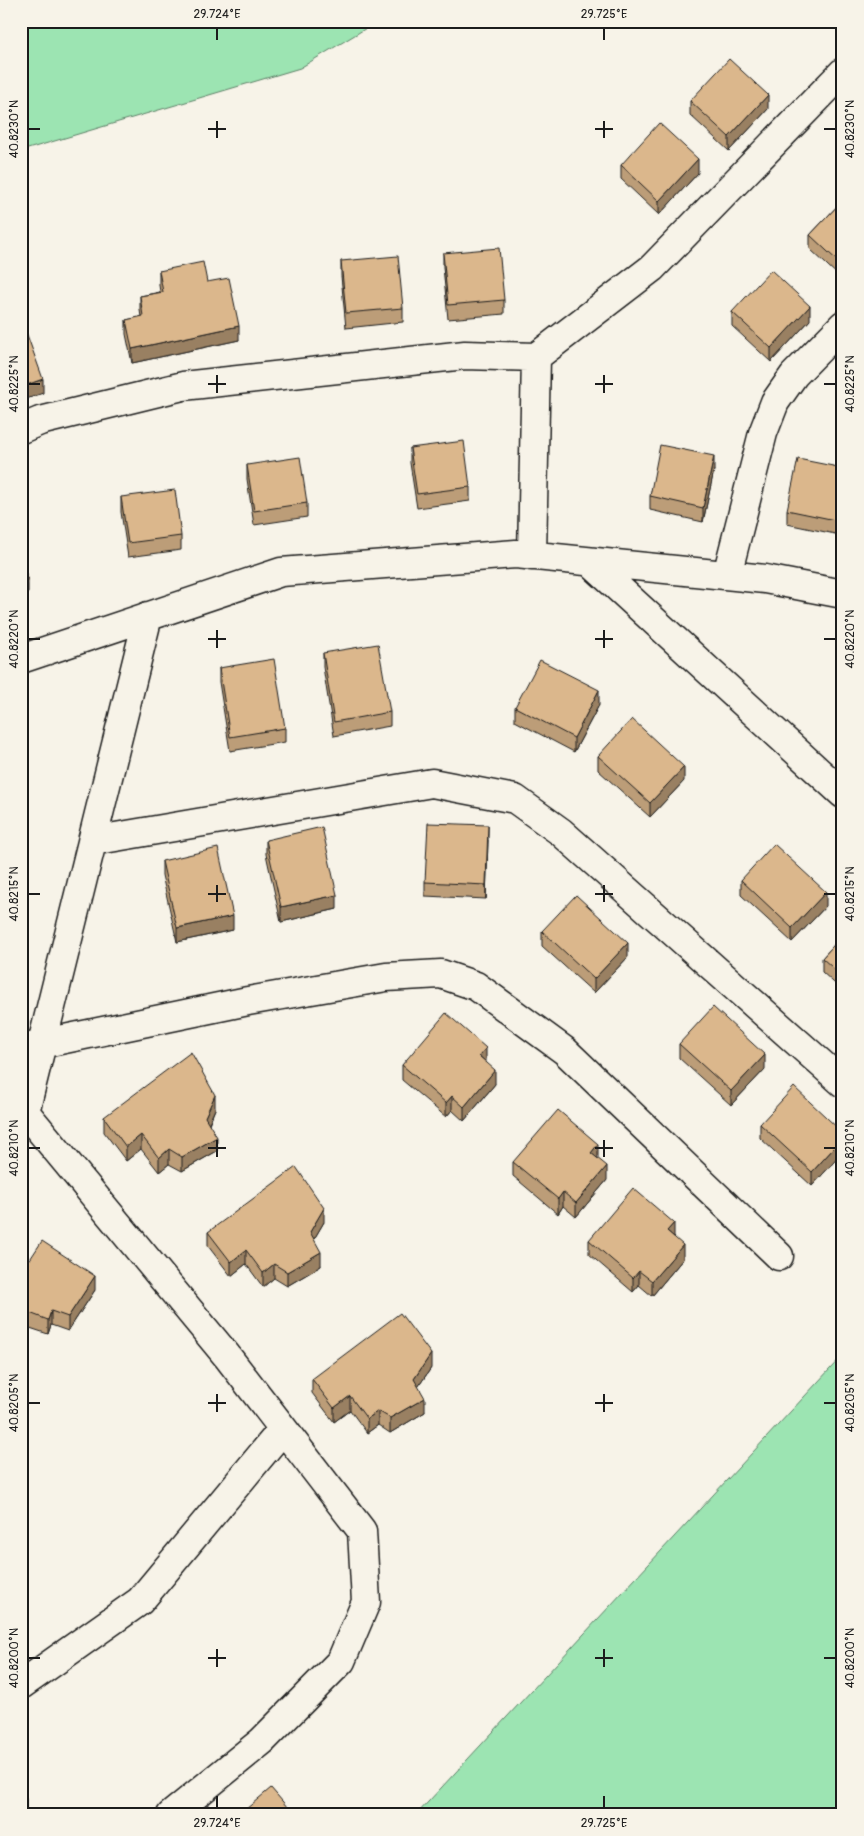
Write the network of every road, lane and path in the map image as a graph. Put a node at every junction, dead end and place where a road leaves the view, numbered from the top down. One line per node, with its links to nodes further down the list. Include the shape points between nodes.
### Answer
1 (392, 21): 2 (path)
2 (426, 21)
3 (843, 72): 5 (street, via 652,268)
4 (843, 325): 9 (street, via 794,376 775,402 763,433)
5 (536, 357): 6 (street, via 465,355 183,386 40,421); 7 (street)
6 (21, 429)
7 (532, 556): 8 (street); 11 (street, via 516,554 281,572)
8 (590, 562): 9 (street); 13 (street)
9 (727, 575): 10 (street)
10 (843, 594)
11 (148, 616): 12 (street); 14 (street)
12 (21, 659)
13 (843, 794)
14 (92, 841): 15 (street); 16 (street, via 432,782 515,799 561,832)
15 (32, 1047): 17 (street); 18 (street, via 248,1001 386,977 441,974 476,986 565,1050)
16 (843, 1083)
17 (23, 1117): 19 (street, via 227,1356)
18 (779, 1256)
19 (283, 1429): 20 (street, via 140,1601); 21 (street, via 362,1532 366,1602 341,1661 262,1741)
20 (21, 1685)
21 (171, 1815)

